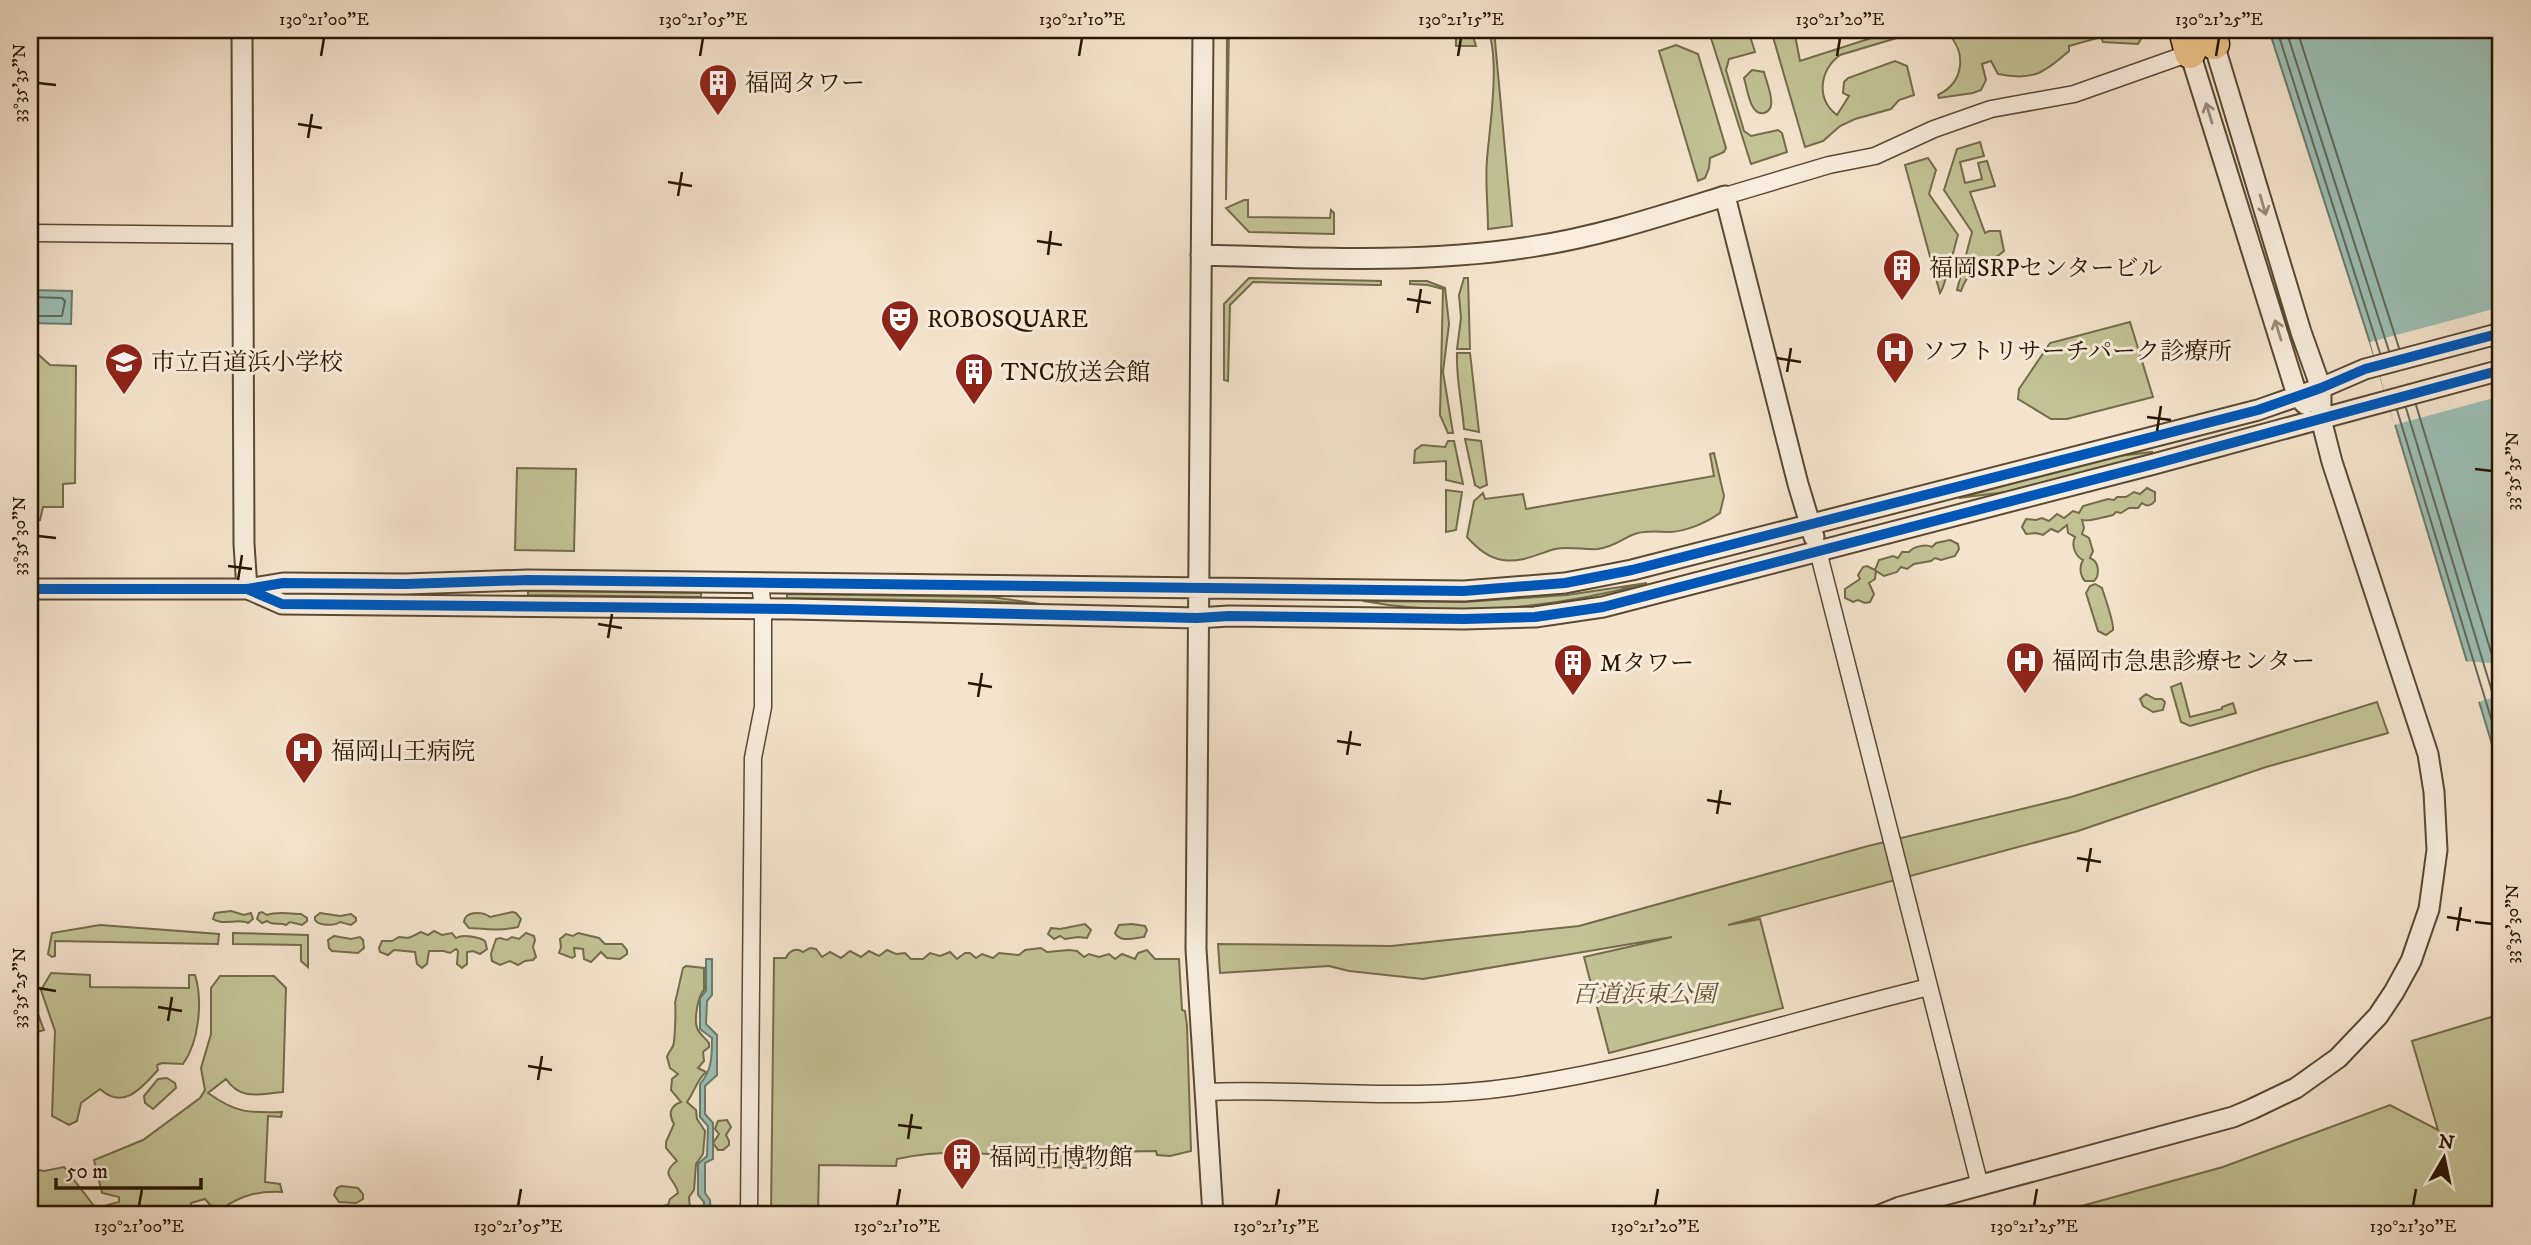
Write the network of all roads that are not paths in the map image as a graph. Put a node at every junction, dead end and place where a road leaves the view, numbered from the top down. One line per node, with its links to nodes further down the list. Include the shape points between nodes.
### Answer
1 (242, 30): 6 (street)
2 (1203, 30): 7 (street)
3 (2199, 39): 4 (street, via 2074,94 1991,109 1875,156 1829,164); 10 (street, one-way to 10); 11 (street, one-way to 3)
4 (1725, 196): 7 (street, via 1593,235 1502,251 1409,258); 13 (street)
5 (30, 233): 6 (street)
6 (242, 235): 18 (street)
7 (1201, 255): 16 (street)
8 (2501, 333): 10 (street, via 2365,369)
9 (2501, 370): 12 (street)
10 (2321, 388): 11 (street); 12 (street)
11 (2297, 395): 12 (street); 13 (street, via 2258,410)
12 (2321, 419): 14 (street); 23 (street, via 2428,754 2437,850 2433,888 2412,961 2358,1040 2296,1088 2233,1117)
13 (1810, 525): 14 (street); 16 (street, via 1565,583 1464,591)
14 (1818, 551): 20 (street, via 1603,607 1535,617); 21 (street)
15 (760, 583): 16 (street); 18 (street, via 528,580 284,583); 19 (street)
16 (1199, 587): 20 (street)
17 (30, 589): 18 (street)
18 (247, 589): 19 (street, via 282,604)
19 (763, 608): 20 (street); 24 (street, via 763,707 753,758)
20 (1197, 618): 22 (street, via 1196,949)
21 (1929, 986): 22 (street, via 1589,1074 1510,1088 1454,1093); 23 (street)
22 (1205, 1092): 25 (street)
23 (1980, 1186): 26 (street)
24 (749, 1215)
25 (1213, 1215)
26 (1880, 1215)

